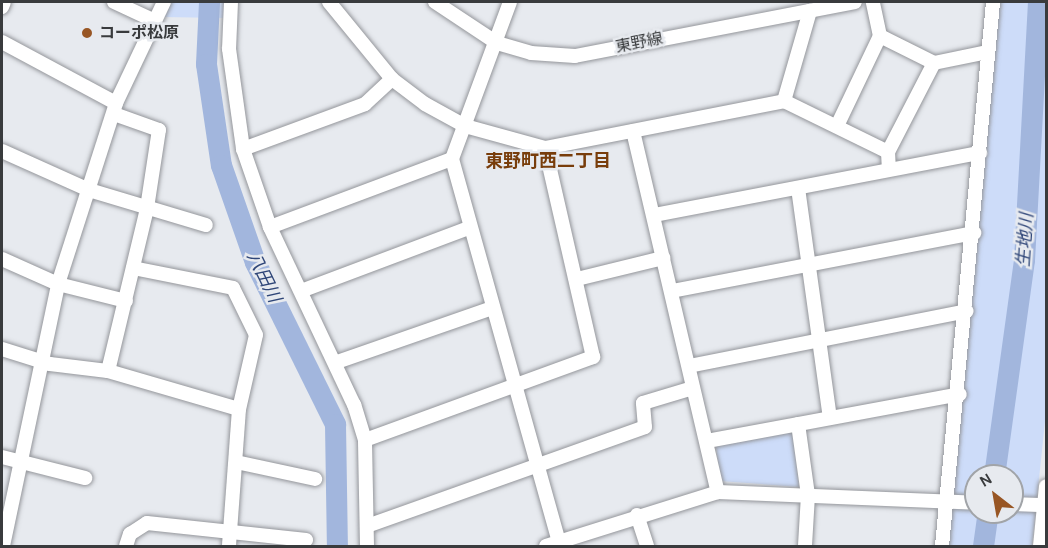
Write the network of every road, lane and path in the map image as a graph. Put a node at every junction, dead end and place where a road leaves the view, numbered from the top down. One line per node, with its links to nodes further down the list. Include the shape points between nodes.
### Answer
1 (4, 2): 11 (street)
2 (114, 2): 13 (street)
3 (164, 2): 13 (street)
4 (231, 2): 26 (street, via 229,49)
5 (329, 2): 19 (street)
6 (435, 2): 16 (street, 東野線)
7 (510, 2): 16 (street)
8 (855, 2): 12 (street, 東野線)
9 (873, 2): 14 (street)
10 (993, 2): 17 (street)
11 (2, 7)
12 (810, 10): 16 (street, 東野線, via 575,56 531,53); 20 (street)
13 (153, 20): 21 (street)
14 (880, 36): 18 (street); 23 (street)
15 (2, 42): 21 (street)
16 (497, 43): 22 (street)
17 (987, 52): 18 (street); 29 (street)
18 (934, 63): 28 (street)
19 (392, 79): 22 (street); 26 (street, via 365,104)
20 (784, 101): 23 (street); 24 (street)
21 (115, 108): 33 (street); 34 (street, via 159,130)
22 (465, 126): 25 (street); 30 (street)
23 (837, 126): 28 (street)
24 (633, 131): 25 (street); 35 (street)
25 (545, 148): 44 (street)
26 (243, 149): 37 (street)
27 (2, 151): 33 (street)
28 (888, 152): 31 (street)
29 (980, 153): 31 (street); 39 (street)
30 (452, 159): 37 (street); 38 (street)
31 (889, 169): 32 (street)
32 (798, 188): 35 (street); 42 (street)
33 (89, 190): 34 (street); 45 (street)
34 (147, 208): 36 (street); 43 (street)
35 (654, 215): 40 (street)
36 (206, 225)
37 (270, 227): 46 (street)
38 (469, 228): 46 (street); 49 (street)
39 (974, 233): 42 (street); 50 (street)
40 (663, 258): 44 (street); 47 (street)
41 (2, 259): 45 (street)
42 (812, 265): 47 (street); 51 (street)
43 (133, 268): 48 (street); 60 (street, via 233,288 256,335)
44 (577, 279): 57 (street, via 594,357)
45 (58, 284): 48 (street); 53 (street)
46 (301, 291): 54 (street)
47 (672, 291): 55 (street)
48 (126, 301): 56 (street)
49 (492, 308): 54 (street); 57 (street)
50 (967, 311): 51 (street); 59 (street)
51 (819, 341): 55 (street); 61 (street)
52 (2, 349): 53 (street)
53 (40, 360): 56 (street); 66 (street)
54 (337, 362): 63 (street)
55 (689, 366): 58 (street)
56 (108, 371): 60 (street)
57 (515, 386): 63 (street); 68 (street)
58 (693, 387): 64 (street); 68 (street, via 643,403 645,427)
59 (960, 394): 61 (street); 74 (street)
60 (239, 409): 67 (street)
61 (830, 418): 62 (street)
62 (798, 424): 64 (street); 73 (street)
63 (365, 440): 79 (street)
64 (707, 441): 72 (street)
65 (2, 457): 66 (street)
66 (21, 462): 69 (street); 83 (street)
67 (236, 462): 70 (street); 80 (street)
68 (537, 465): 79 (street); 82 (street)
69 (85, 478)
70 (315, 479)
71 (1047, 486): 77 (street)
72 (718, 492): 73 (street); 78 (street)
73 (808, 495): 74 (street); 87 (street)
74 (951, 502): 75 (street); 88 (street)
75 (964, 503)
76 (1024, 504): 77 (street)
77 (1043, 505): 89 (street)
78 (637, 515): 82 (street); 86 (street)
79 (367, 526): 85 (street)
80 (230, 539): 81 (street); 84 (street, via 147,523 130,534)
81 (306, 540)
82 (555, 545)
83 (3, 546)
84 (126, 546)
85 (367, 546)
86 (647, 546)
87 (805, 546)
88 (942, 546)
89 (1040, 546)

